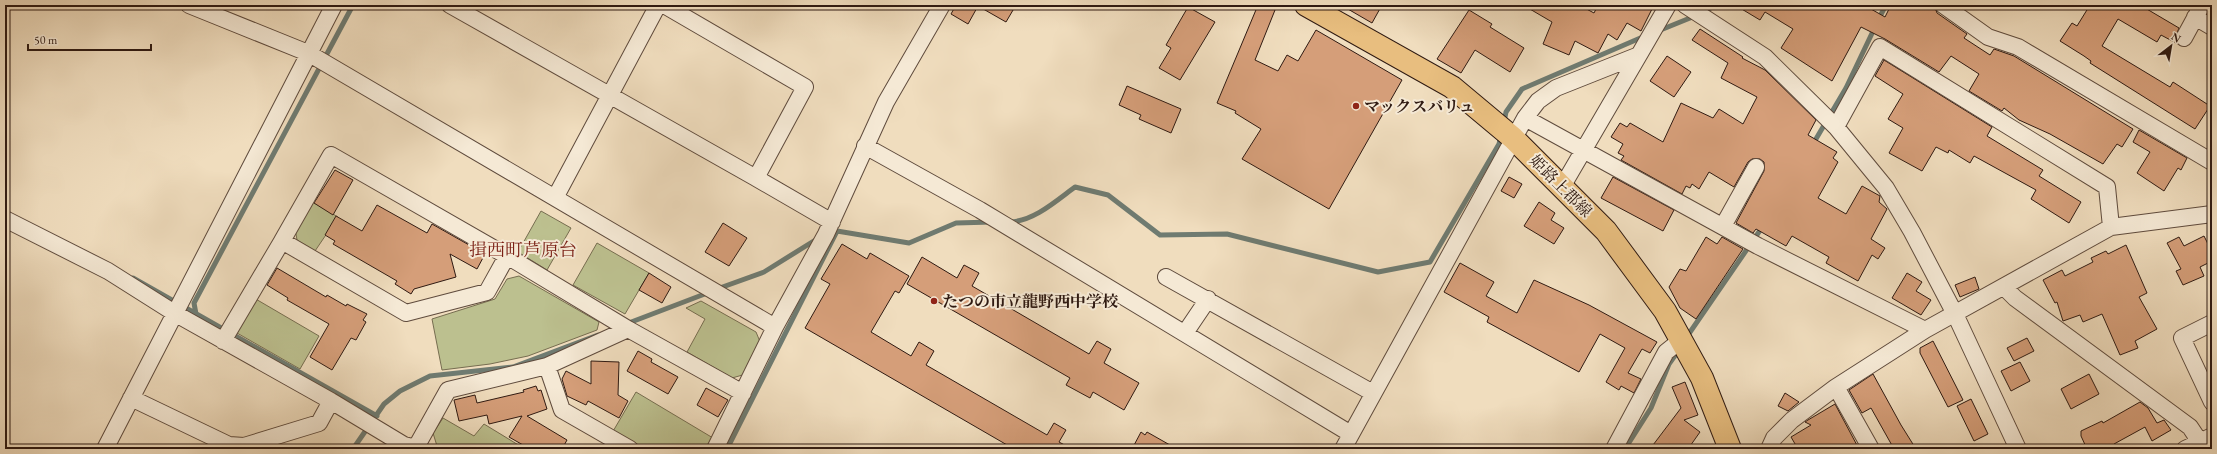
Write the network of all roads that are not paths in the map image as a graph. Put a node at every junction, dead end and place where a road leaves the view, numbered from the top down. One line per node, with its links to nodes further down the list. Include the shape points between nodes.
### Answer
1 (189, 5): 14 (street)
2 (334, 5): 14 (street)
3 (450, 5): 16 (street)
4 (658, 5): 16 (street)
5 (664, 5): 24 (street, via 805,87)
6 (942, 5): 20 (street, via 886,102)
7 (1306, 5): 19 (main road, 姫路上郡線, via 1452,87)
8 (1668, 5): 15 (street)
9 (1685, 5): 18 (street, via 1765,57)
10 (1943, 5): 22 (street, via 1988,36 2018,47)
11 (2198, 11): 12 (street); 13 (street)
12 (2212, 27)
13 (2184, 38)
14 (308, 53): 26 (street); 37 (street)
15 (1639, 55): 17 (street, via 1556,88 1538,100); 21 (street)
16 (610, 96): 24 (street); 26 (street)
17 (1525, 118): 19 (street); 21 (street)
18 (1836, 127): 31 (street, via 1880,47 2107,187); 38 (street, via 1886,188)
19 (1513, 138): 25 (main road, 姫路上郡線); 49 (street)
20 (866, 146): 29 (street); 43 (street, via 980,210)
21 (1585, 150): 25 (street); 30 (street)
22 (2212, 162)
23 (1756, 167): 30 (street)
24 (756, 178): 29 (street)
25 (1562, 187): 44 (main road, 姫路上郡線, via 1606,231 1665,311)
26 (555, 198): 40 (street)
27 (2212, 214): 31 (street)
28 (5, 219): 37 (street, via 108,271)
29 (832, 222): 40 (street)
30 (1723, 226): 42 (street)
31 (2112, 227): 35 (street)
32 (282, 241): 33 (street, via 406,313 487,292); 33 (street, via 331,156); 45 (street)
33 (507, 256): 41 (street)
34 (1166, 277): 36 (street)
35 (2004, 287): 38 (street); 54 (street, via 2015,298)
36 (1208, 299): 43 (street); 49 (street)
37 (176, 314): 45 (street); 50 (street)
38 (1955, 314): 42 (street); 64 (street)
39 (2212, 324): 52 (street, via 2182,338)
40 (775, 327): 48 (street)
41 (628, 329): 46 (street); 48 (street)
42 (1925, 330): 47 (street)
43 (1185, 333): 53 (street)
44 (1681, 340): 60 (street, via 1666,352); 61 (main road, 姫路上郡線, via 1702,378)
45 (223, 341): 51 (street)
46 (547, 366): 56 (street, via 448,390); 57 (street, via 562,410)
47 (1836, 388): 62 (street, via 1792,420 1774,438); 63 (street)
48 (743, 393): 58 (street)
49 (1373, 393): 53 (street)
50 (132, 398): 51 (street, via 229,445 244,446 319,423); 55 (street)
51 (331, 401): 56 (street, via 404,445)
52 (2212, 402)
53 (1351, 434): 59 (street)
54 (2206, 439): 65 (street)
55 (105, 449)
56 (418, 449)
57 (630, 449)
58 (715, 449)
59 (1343, 449)
60 (1614, 449)
61 (1730, 449)
62 (1769, 449)
63 (1871, 449)
64 (2018, 449)
65 (2185, 449)

